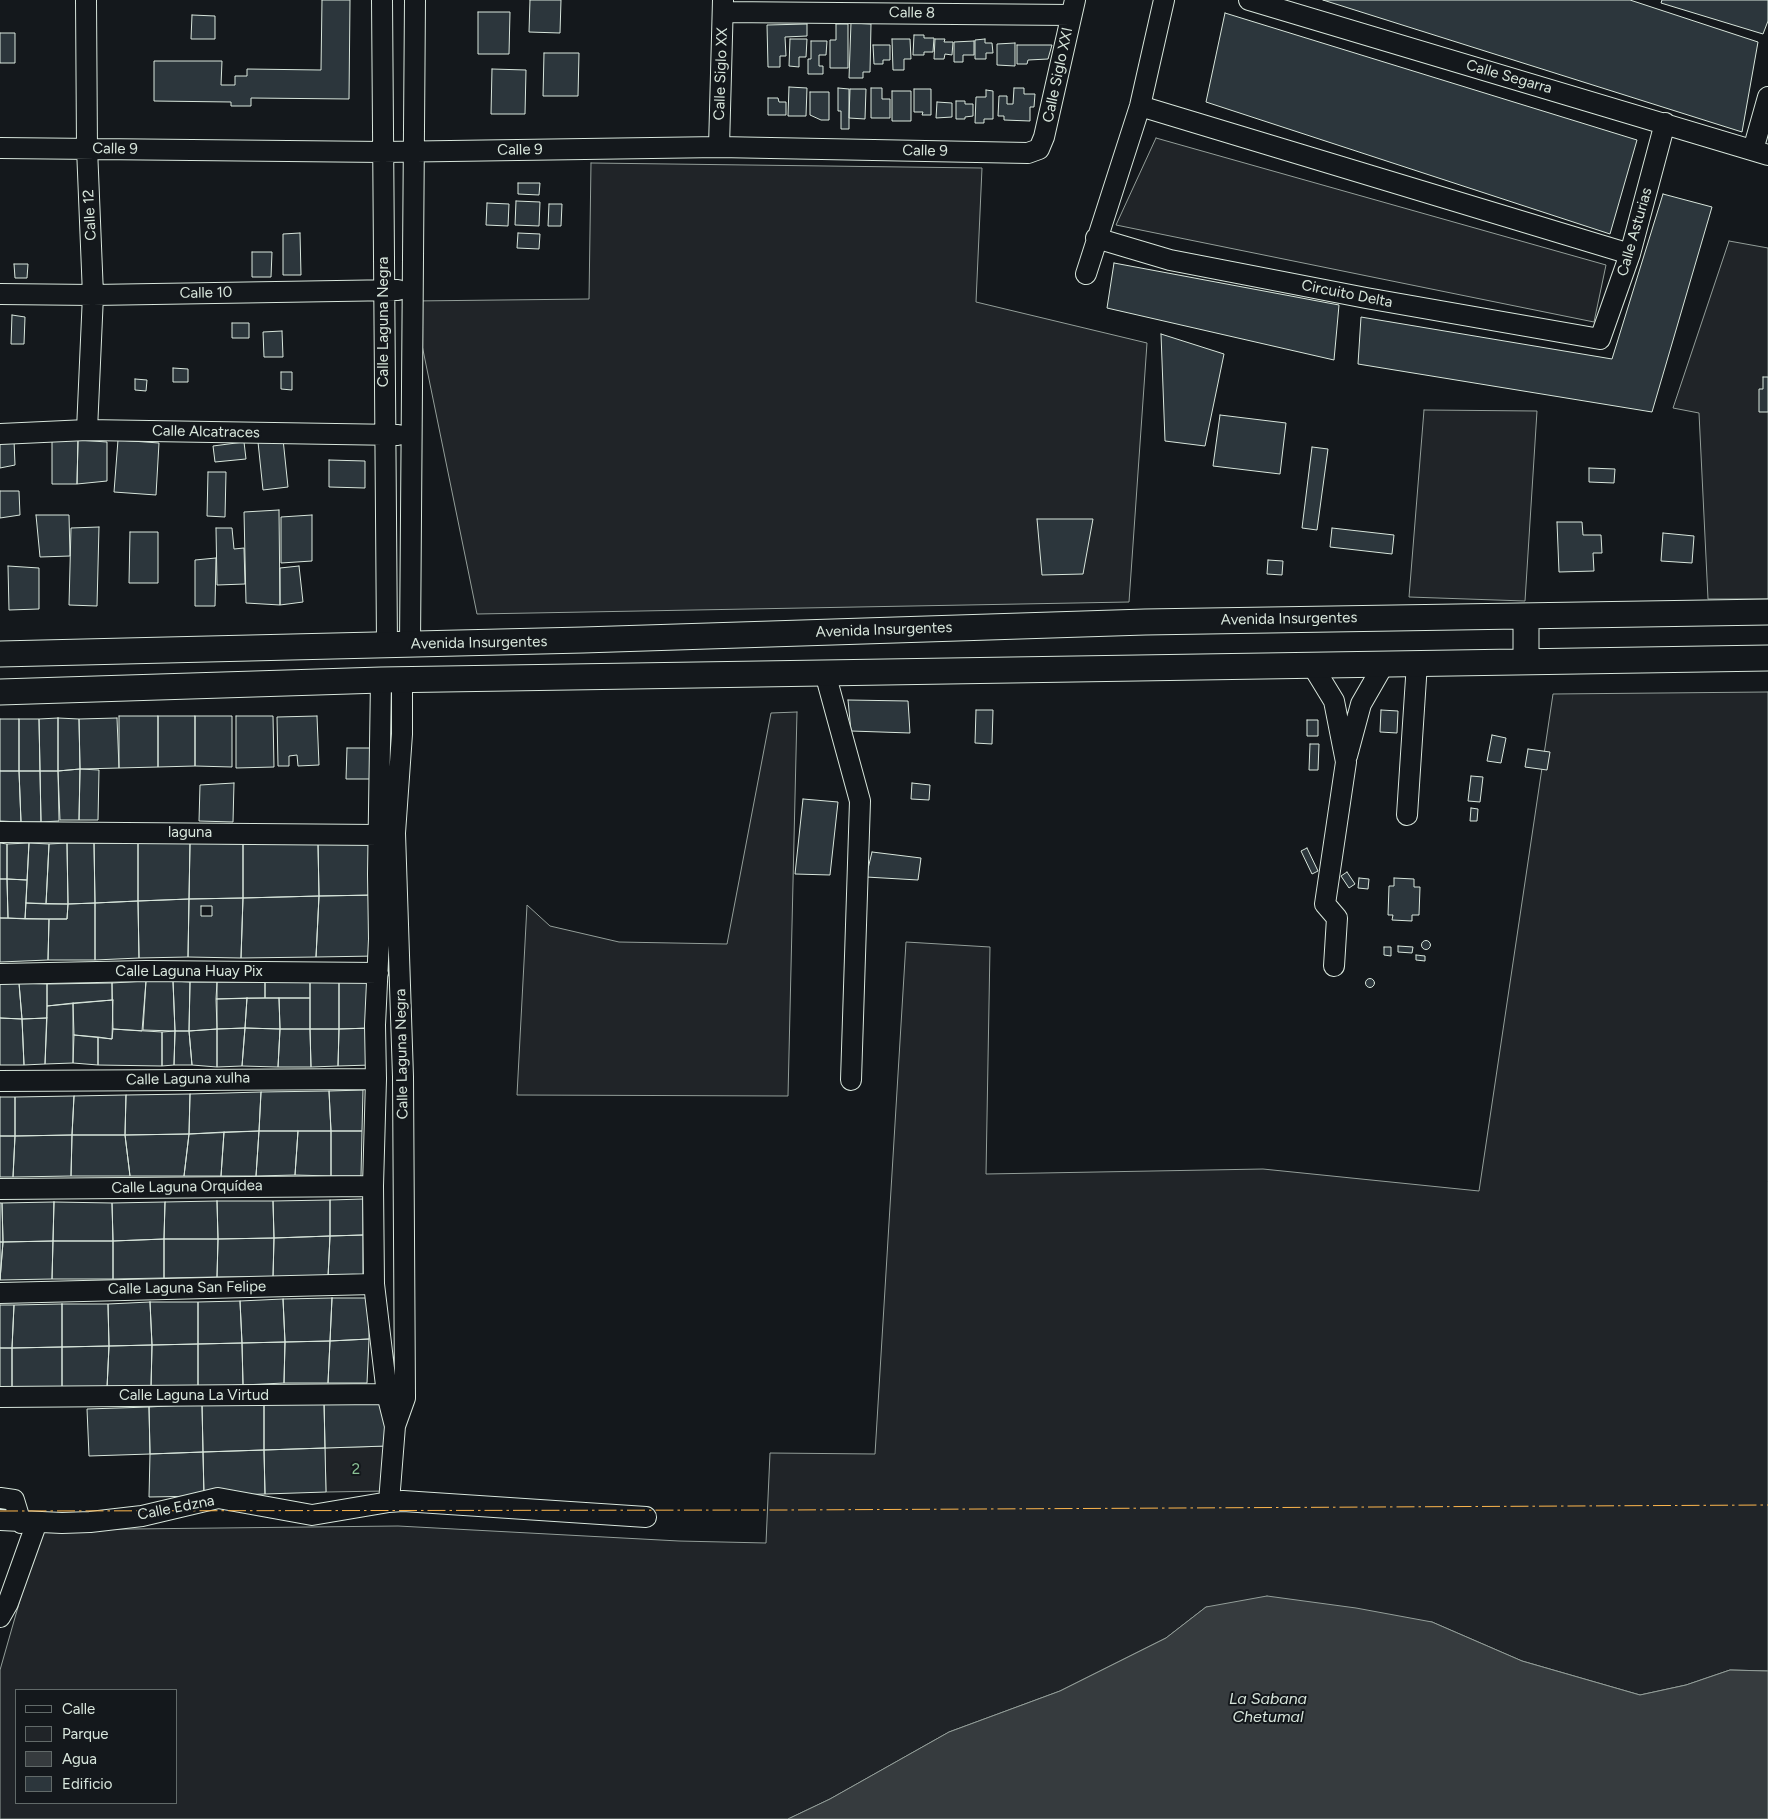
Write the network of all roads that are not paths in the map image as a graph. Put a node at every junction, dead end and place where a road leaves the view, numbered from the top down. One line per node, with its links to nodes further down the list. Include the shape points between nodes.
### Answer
1 (86, 0): 13 (street, Calle 12)
2 (382, 0): 16 (street, Calle Laguna Negra)
3 (415, 0): 15 (street, Calle Laguna Negra)
4 (1164, 0): 9 (street)
5 (1249, 0): 10 (street, Calle Segarra)
6 (723, 6): 7 (street, Calle 8); 11 (street, Calle Siglo XX)
7 (1073, 8): 14 (street, Calle Siglo XXI)
8 (1768, 97): 17 (street)
9 (1140, 106): 18 (street); 19 (street)
10 (1665, 123): 17 (street, Calle Segarra); 19 (street, Calle Asturias)
11 (720, 147): 14 (street, Calle 9, via 1028,153); 15 (street, Calle 9)
12 (0, 148): 13 (street, Calle 9)
13 (87, 148): 16 (street, Calle 9); 24 (street, Calle 12)
14 (1039, 149)
15 (414, 151): 16 (street, Calle 9); 22 (street, Calle Laguna Negra)
16 (383, 152): 21 (street, Calle Laguna Negra)
17 (1760, 152)
18 (1096, 238): 20 (street); 25 (street, Circuito Delta, via 1170,260)
19 (1630, 254): 25 (street, Calle Asturias)
20 (1086, 274)
21 (384, 290): 22 (street, Calle 10); 24 (street, Calle 10); 28 (street, Calle Laguna Negra)
22 (412, 291): 29 (street, Calle Laguna Negra)
23 (0, 294): 24 (street, Calle 10)
24 (93, 295): 26 (street, Calle 12)
25 (1600, 339)
26 (87, 430): 27 (street, Calle Alcatraces); 28 (street, Calle Alcatraces)
27 (0, 434)
28 (385, 435): 29 (street, Calle Alcatraces); 34 (street, Calle Laguna Negra)
29 (411, 435): 34 (street, Calle Laguna Negra)
30 (1768, 612): 31 (main road, Avenida Insurgentes)
31 (1526, 616): 32 (main road, Avenida Insurgentes, via 1145,622); 37 (main road)
32 (824, 632): 33 (main road, Avenida Insurgentes); 41 (main road)
33 (583, 640): 34 (main road, Avenida Insurgentes); 42 (main road)
34 (398, 645): 35 (main road, Avenida Insurgentes)
35 (0, 654)
36 (1768, 658): 37 (main road)
37 (1526, 661): 38 (main road)
38 (1417, 663): 39 (main road); 46 (street)
39 (1384, 664): 40 (main road); 45 (street, via 1361,704)
40 (1312, 665): 41 (main road); 45 (street, via 1334,701)
41 (825, 673): 42 (main road); 54 (street, via 860,801)
42 (583, 677): 43 (main road)
43 (392, 680): 44 (main road); 48 (street, Calle Laguna Negra); 61 (street, Calle Laguna Negra, via 402,734 395,833 403,1077 405,1398)
44 (0, 692)
45 (1346, 762): 49 (street, via 1325,904 1338,918)
46 (1407, 815)
47 (0, 832): 48 (street, laguna)
48 (379, 835): 50 (street, Calle Laguna Negra)
49 (1334, 966)
50 (378, 973): 51 (street, Calle Laguna Huay Pix, via 146,970); 52 (street, Calle Laguna Negra)
51 (0, 974)
52 (376, 1079): 53 (street, Calle Laguna xulha); 55 (street, Calle Laguna Negra)
53 (0, 1080)
54 (851, 1080)
55 (373, 1186): 56 (street, Calle Laguna Orquídea); 57 (street, Calle Laguna Negra)
56 (0, 1189)
57 (374, 1284): 58 (street, Calle Laguna San Felipe); 59 (street, Calle Laguna Negra)
58 (0, 1292)
59 (387, 1394): 60 (street, Calle Laguna La Virtud); 61 (street, Calle Laguna Negra)
60 (0, 1396)
61 (395, 1426): 63 (street, Calle Laguna Negra)
62 (0, 1498): 66 (street, via 14,1500)
63 (389, 1502): 64 (street, Calle Edzna); 66 (street, Calle Edzna, via 312,1515 218,1498 142,1516 62,1524)
64 (646, 1517)
65 (0, 1520): 66 (street, Calle Edzna)
66 (29, 1522): 67 (street, via 8,1603)
67 (0, 1617)

